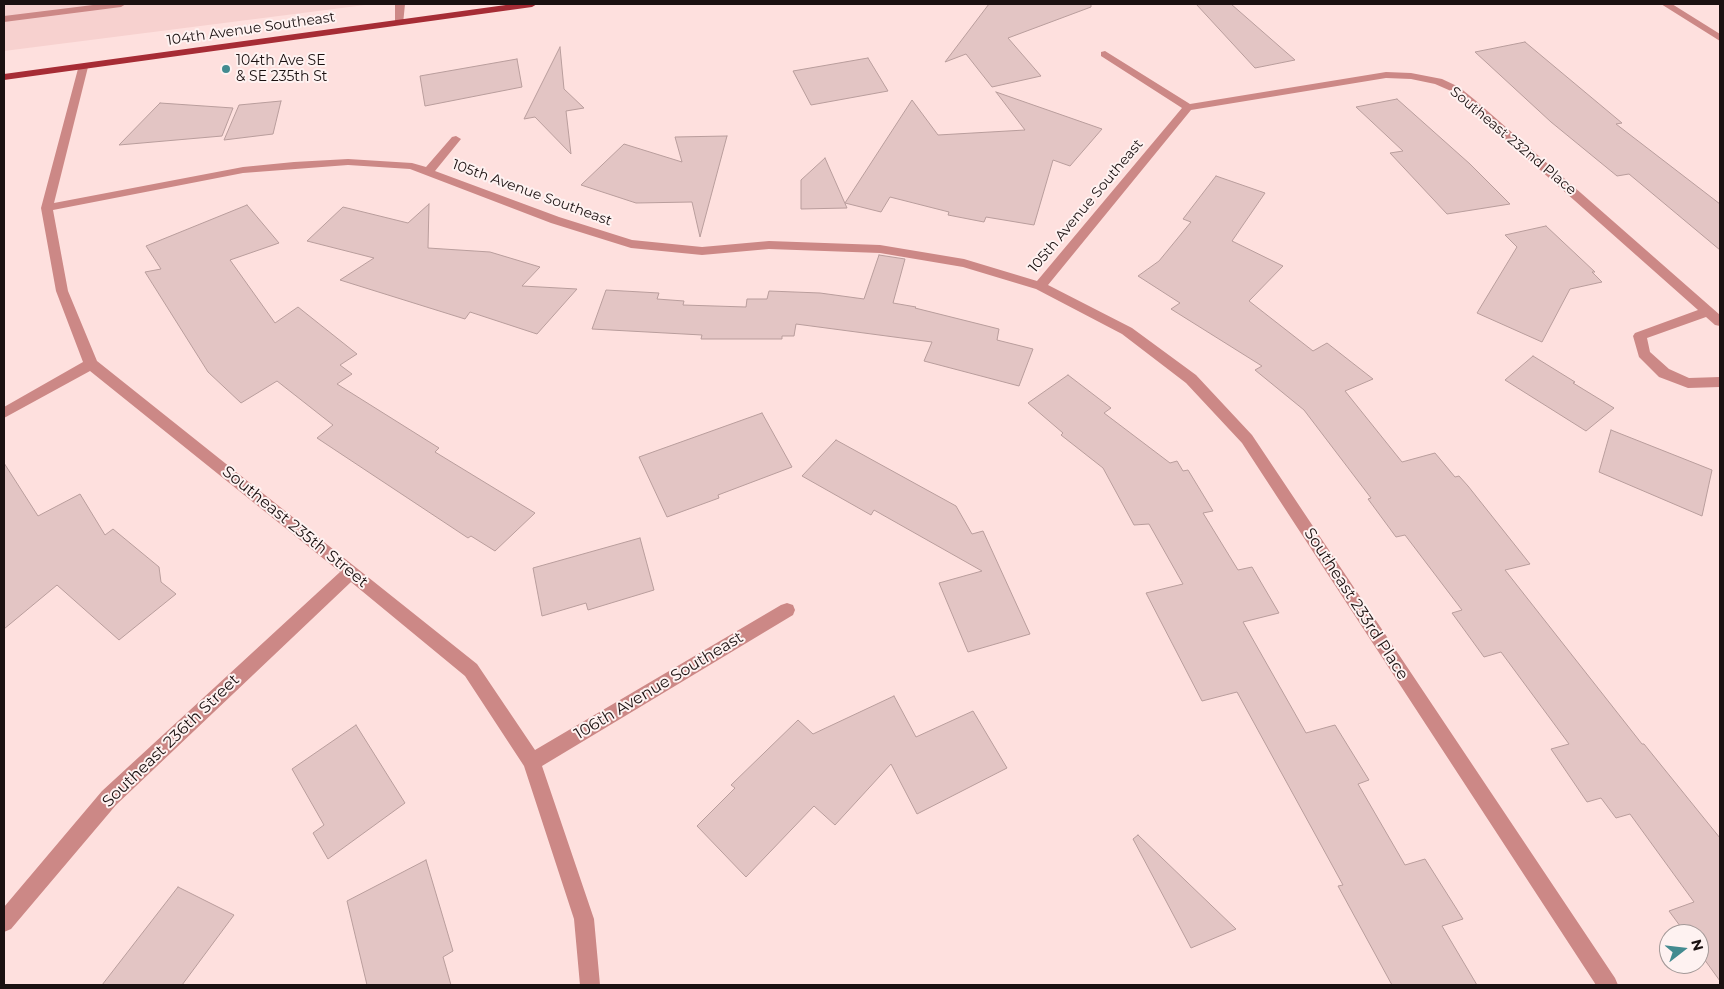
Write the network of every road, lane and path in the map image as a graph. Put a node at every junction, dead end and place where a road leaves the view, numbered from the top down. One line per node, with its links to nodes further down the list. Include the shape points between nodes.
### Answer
1 (121, 4): 5 (street)
2 (400, 4): 7 (street)
3 (532, 4): 7 (main road, 104th Avenue Southeast)
4 (1666, 4): 8 (street)
5 (81, 6): 6 (street)
6 (4, 19)
7 (400, 22): 10 (main road, 104th Avenue Southeast)
8 (1720, 38)
9 (1105, 54): 12 (street)
10 (83, 67): 11 (main road, 104th Avenue Southeast); 15 (street)
11 (4, 77)
12 (1188, 107): 16 (street, 105th Avenue Southeast); 17 (street, Southeast 232nd Place, via 1386,75 1438,81 1471,102)
13 (456, 139): 14 (street, 105th Avenue Southeast)
14 (428, 172): 15 (street, 105th Avenue Southeast, via 412,166 348,162 294,165 243,170); 16 (street, 105th Avenue Southeast, via 555,220 631,244 702,251 769,245 880,249 964,263)
15 (47, 208): 19 (street, via 62,291)
16 (1040, 286): 27 (street, Southeast 233rd Place, via 1128,331 1191,379 1247,439)
17 (1708, 312): 18 (street, Southeast 232nd Place); 20 (street, via 1640,336 1644,354 1664,373 1688,383)
18 (1720, 322)
19 (90, 364): 21 (street); 22 (street, Southeast 235th Street)
20 (1720, 382)
21 (4, 413)
22 (351, 572): 24 (street, Southeast 235th Street, via 471,670); 25 (street, Southeast 236th Street, via 109,798)
23 (787, 610): 24 (street, 106th Avenue Southeast)
24 (532, 762): 26 (street, Southeast 235th Street, via 584,919)
25 (4, 922)
26 (590, 985)
27 (1608, 985)

